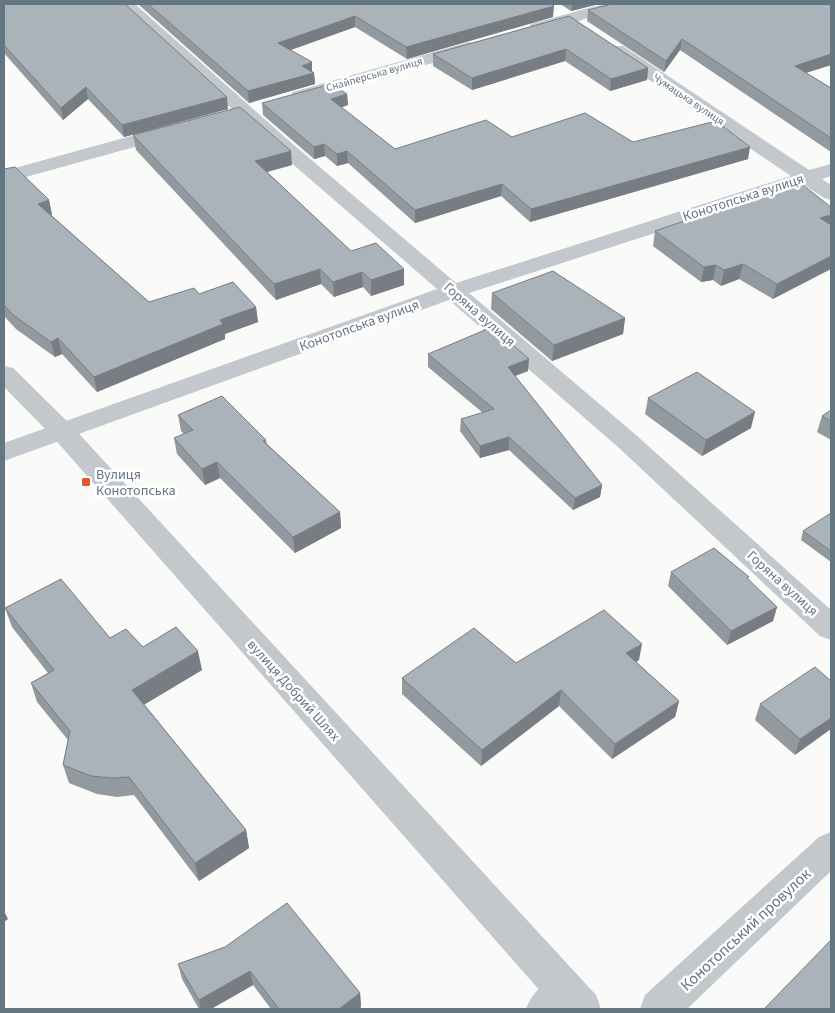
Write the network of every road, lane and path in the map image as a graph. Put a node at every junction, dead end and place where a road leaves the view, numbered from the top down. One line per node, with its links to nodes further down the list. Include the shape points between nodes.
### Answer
1 (126, 4): 15 (street, Горяна вулиця)
2 (547, 4): 4 (street)
3 (628, 4): 4 (street)
4 (571, 19): 5 (street); 6 (street)
5 (588, 30)
6 (523, 32)
7 (604, 41): 13 (street, Чумацька вулиця)
8 (485, 42): 9 (street, Снайперська вулиця)
9 (281, 102)
10 (188, 126): 12 (street)
11 (831, 170): 13 (street, Конотопська вулиця)
12 (4, 177)
13 (805, 177): 14 (street, Чумацька вулиця); 15 (street, Конотопська вулиця)
14 (831, 194)
15 (453, 292): 17 (street, Конотопська вулиця); 19 (street, Горяна вулиця, via 628,441)
16 (4, 373): 17 (street, вулиця Добрий Шлях)
17 (61, 430): 18 (street, Конотопська вулиця); 21 (street, вулиця Добрий Шлях)
18 (4, 452)
19 (831, 628)
20 (831, 848): 22 (street, Конотопський провулок)
21 (564, 1003)
22 (659, 1009)

